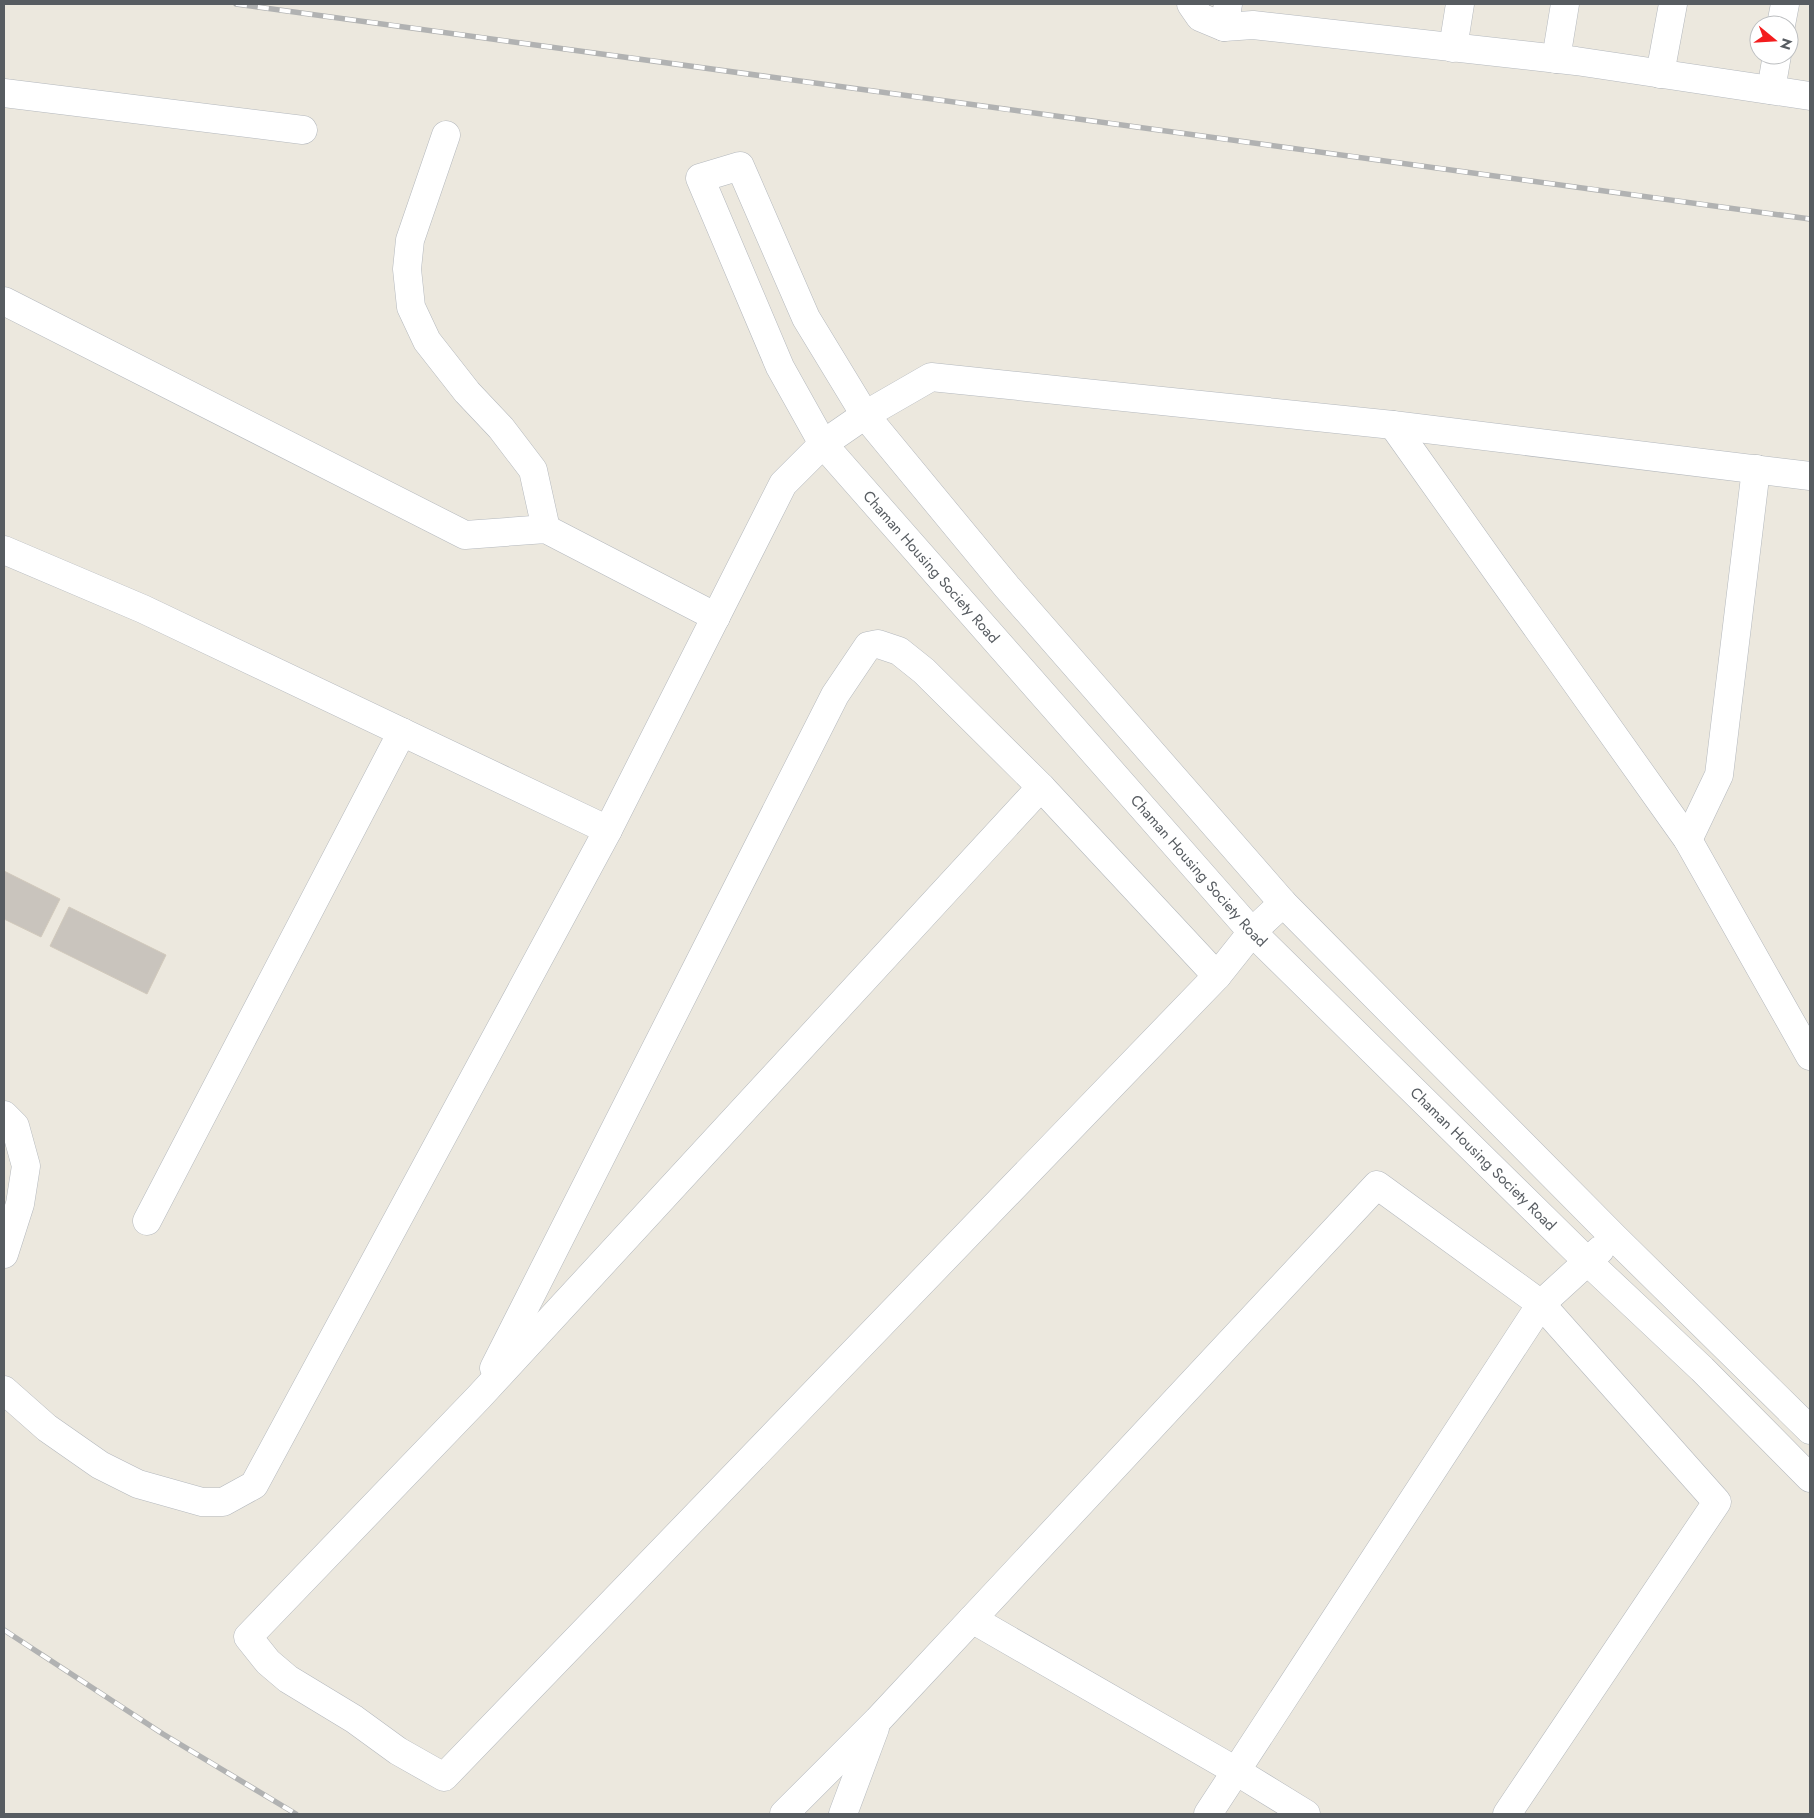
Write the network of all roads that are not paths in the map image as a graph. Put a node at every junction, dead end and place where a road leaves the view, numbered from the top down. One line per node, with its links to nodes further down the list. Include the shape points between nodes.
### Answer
1 (1190, 4): 5 (street, via 1200,17)
2 (1460, 4): 6 (street)
3 (1564, 4): 7 (street)
4 (1674, 4): 9 (street)
5 (1226, 15): 6 (street, via 1254,25)
6 (1453, 48): 7 (street)
7 (1556, 59): 9 (street)
8 (1775, 65): 10 (street)
9 (1660, 74): 10 (street)
10 (1771, 90): 12 (street)
11 (4, 92): 13 (street)
12 (1810, 96)
13 (303, 130)
14 (446, 135): 21 (street, via 410,240 407,270 411,308 427,341 533,470)
15 (4, 301): 21 (street, via 465,534)
16 (864, 415): 17 (street, via 931,377); 18 (street); 18 (street, Chaman Housing Society Road, via 806,318 740,166 700,178 780,367); 28 (street, via 1007,587)
17 (1393, 425): 19 (street); 27 (street)
18 (823, 444): 23 (street, via 784,484); 29 (street, Chaman Housing Society Road)
19 (1756, 469): 20 (street); 27 (street, via 1719,776)
20 (1810, 476)
21 (546, 529): 23 (street)
22 (4, 550): 24 (street, via 143,609)
23 (716, 617): 26 (street)
24 (402, 732): 26 (street); 33 (street)
25 (1041, 787): 30 (street); 39 (street); 39 (street, via 924,671 899,651 878,644 868,646 835,695)
26 (608, 830): 38 (street, via 254,1485 223,1502 202,1502 138,1484 100,1466 47,1428)
27 (1688, 840): 31 (street)
28 (1283, 903): 29 (street); 34 (street)
29 (1252, 932): 30 (street); 36 (street, Chaman Housing Society Road)
30 (1217, 976): 39 (street, via 444,1777 288,1679 268,1662 248,1637)
31 (1807, 1046)
32 (4, 1115): 35 (street, via 15,1126 26,1166 20,1204)
33 (147, 1221)
34 (1614, 1237): 36 (street); 40 (street)
35 (4, 1254)
36 (1587, 1261): 37 (street); 41 (street, Chaman Housing Society Road)
37 (1541, 1304): 42 (street, via 1377,1185); 44 (street); 49 (street, via 1717,1502)
38 (4, 1390)
39 (479, 1397)
40 (1810, 1430)
41 (1810, 1478)
42 (972, 1619): 43 (street); 44 (street)
43 (878, 1720): 45 (street); 46 (street)
44 (1236, 1771): 47 (street); 48 (street)
45 (784, 1814)
46 (843, 1814)
47 (1208, 1814)
48 (1306, 1814)
49 (1507, 1814)

